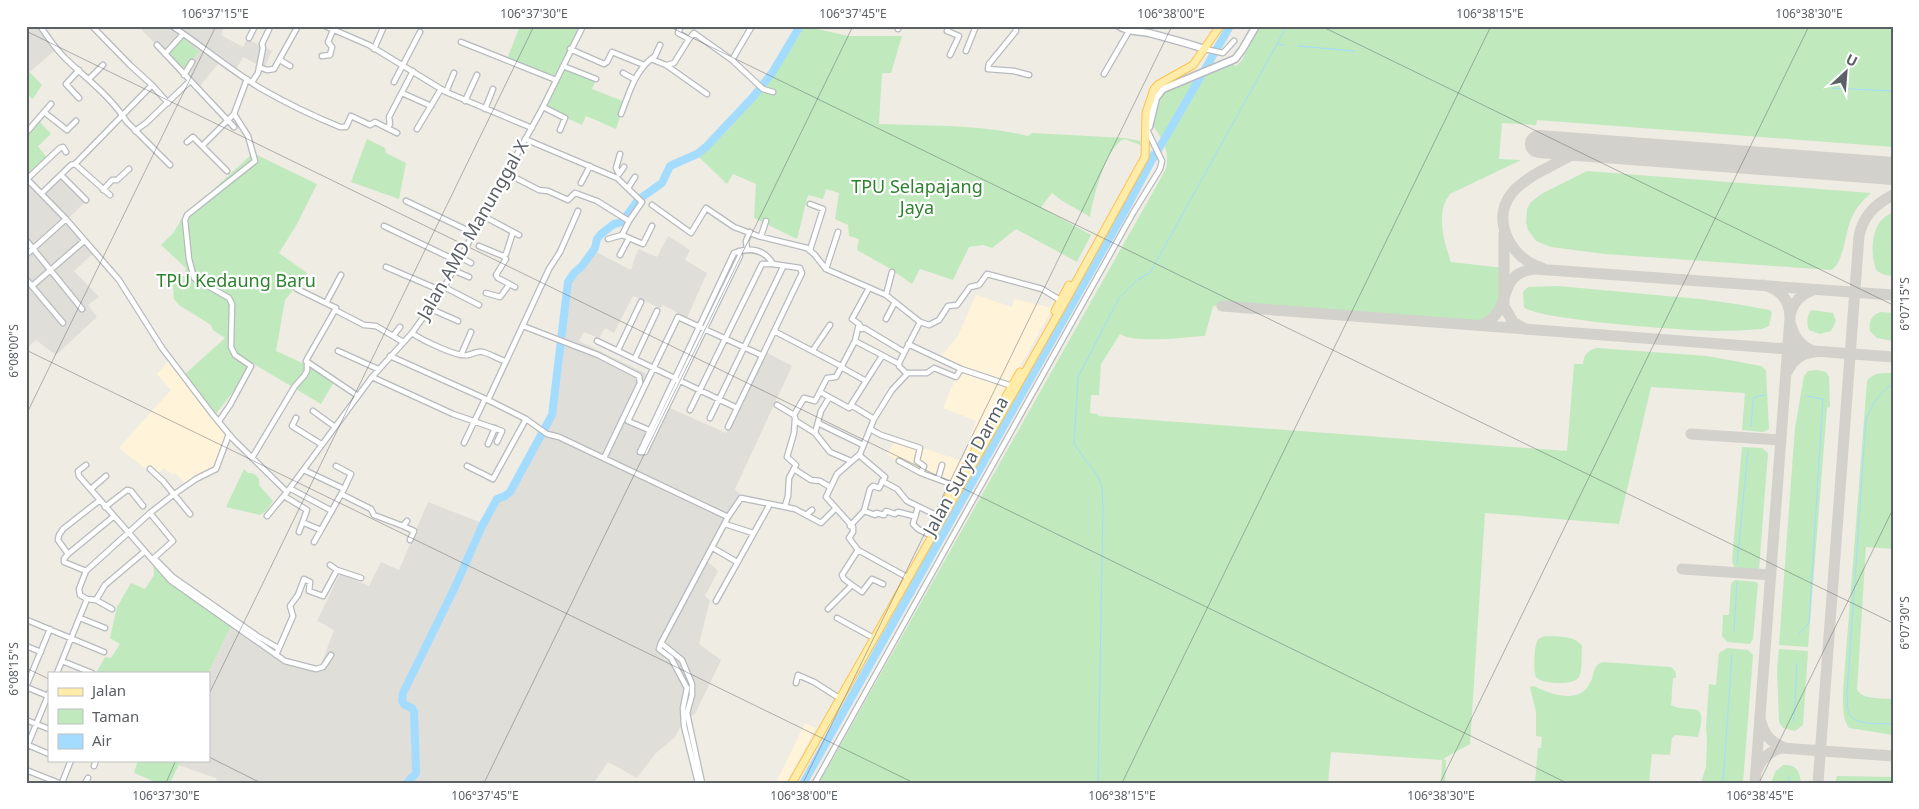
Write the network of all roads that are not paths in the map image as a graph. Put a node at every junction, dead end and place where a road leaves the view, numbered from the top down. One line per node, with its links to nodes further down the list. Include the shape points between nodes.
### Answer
1 (47, 26): 18 (street)
2 (92, 26): 63 (street)
3 (255, 26): 23 (street)
4 (298, 26): 37 (street)
5 (325, 26): 19 (street)
6 (384, 26): 29 (street)
7 (583, 26): 30 (street, Jalan AMD Manunggal X)
8 (681, 26): 24 (street, via 678,33)
9 (752, 26): 38 (street)
10 (949, 26): 34 (street, via 947,31 959,36)
11 (976, 26): 32 (street)
12 (1015, 26): 53 (street, via 1016,31 988,69 1014,70)
13 (1119, 26): 20 (main road)
14 (1220, 26): 31 (main road, Jalan Surya Darma)
15 (1256, 26): 88 (main road, via 1238,56 1160,93)
16 (173, 27): 22 (street)
17 (270, 27): 46 (street, via 262,44)
18 (41, 28): 47 (street)
19 (333, 30): 29 (street); 35 (street, via 328,42 332,47 330,54)
20 (1129, 31): 31 (main road); 51 (street)
21 (420, 32): 44 (street)
22 (183, 34): 33 (street); 56 (street)
23 (249, 38)
24 (689, 39): 38 (street, via 694,33); 42 (street, via 674,63)
25 (1234, 41): 31 (street, via 1226,51)
26 (461, 42): 59 (street)
27 (157, 45): 33 (street)
28 (660, 45): 36 (street)
29 (371, 47): 44 (street)
30 (570, 49): 40 (street, via 604,64 612,52); 45 (street, Jalan AMD Manunggal X)
31 (1208, 50): 94 (main road, Jalan Surya Darma, via 1188,69 1154,89 1146,113)
32 (966, 51)
33 (165, 54): 52 (street)
34 (950, 55)
35 (322, 56)
36 (651, 58): 40 (street); 42 (street)
37 (280, 60): 43 (street); 46 (street, via 274,69)
38 (732, 60): 66 (street, via 763,89)
39 (192, 62): 52 (street)
40 (644, 64): 58 (street)
41 (103, 65): 55 (street)
42 (666, 65): 68 (street)
43 (290, 66)
44 (403, 66): 48 (street); 62 (street)
45 (563, 66): 57 (street); 59 (street, Jalan AMD Manunggal X)
46 (258, 67): 61 (street)
47 (78, 70): 55 (street); 69 (street, via 66,84)
48 (412, 71): 65 (street); 67 (street)
49 (454, 73): 65 (street)
50 (623, 73): 58 (street)
51 (1104, 74)
52 (184, 75): 60 (street)
53 (1029, 75)
54 (477, 76): 70 (street)
55 (89, 79): 77 (street)
56 (247, 79): 61 (street); 78 (street)
57 (596, 79)
58 (634, 79): 79 (street)
59 (556, 80): 74 (street, Jalan AMD Manunggal X)
60 (190, 81): 71 (street); 81 (street)
61 (252, 82): 83 (street, via 341,127 346,127 351,116 370,125 375,122)
62 (394, 82)
63 (152, 85): 71 (street); 77 (street)
64 (493, 89): 75 (street)
65 (444, 90): 70 (street); 73 (street)
66 (773, 92)
67 (402, 93): 73 (street); 83 (street, via 389,117)
68 (707, 94)
69 (79, 98)
70 (465, 101): 75 (street)
71 (168, 102): 87 (street)
72 (51, 104): 76 (street)
73 (431, 106): 85 (street)
74 (543, 107): 84 (street, Jalan AMD Manunggal X); 86 (street, via 565,118)
75 (485, 109): 84 (street)
76 (44, 112): 80 (street, via 67,130); 90 (street)
77 (123, 114): 87 (street); 97 (street)
78 (234, 114): 81 (street); 229 (street, via 248,136 255,159 187,215 185,224 194,278 229,298 232,304 231,347 235,355 251,368)
79 (622, 114)
80 (76, 121)
81 (228, 121): 82 (street); 93 (street)
82 (234, 127)
83 (388, 128): 89 (street)
84 (532, 128): 91 (street, Jalan AMD Manunggal X)
85 (416, 129)
86 (560, 130)
87 (135, 131): 98 (street)
88 (1148, 132): 94 (main road); 351 (street, via 1162,161 1160,169)
89 (397, 133)
90 (26, 134)
91 (525, 139): 99 (street); 103 (street, Jalan AMD Manunggal X)
92 (187, 142): 93 (street, via 193,137)
93 (202, 146): 102 (street)
94 (1145, 149): 163 (main road, Jalan Surya Darma); 261 (main road, Jalan Surya Darma, via 1145,157 1112,217)
95 (66, 152): 107 (street, via 60,148)
96 (620, 154): 105 (street, via 616,168)
97 (75, 164): 104 (street); 110 (street)
98 (170, 165)
99 (590, 166): 105 (street); 108 (street)
100 (624, 166): 105 (street)
101 (129, 169): 110 (street)
102 (227, 171)
103 (506, 174): 118 (street, Jalan AMD Manunggal X); 120 (street, via 568,200 578,194)
104 (62, 176): 111 (street); 113 (street)
105 (618, 176): 109 (street)
106 (635, 177): 109 (street)
107 (27, 179): 111 (street)
108 (581, 183)
109 (628, 188): 120 (street, via 641,202)
110 (103, 190): 112 (street)
111 (42, 194): 119 (street)
112 (110, 195)
113 (86, 200)
114 (406, 200): 127 (street)
115 (810, 204): 138 (street, via 823,209)
116 (652, 205): 125 (street, via 691,233 706,208 734,227)
117 (578, 211): 177 (street)
118 (483, 216): 124 (street); 127 (street, Jalan AMD Manunggal X)
119 (66, 219): 134 (street); 136 (street)
120 (626, 219): 129 (street)
121 (766, 221): 130 (street)
122 (384, 226): 143 (street)
123 (652, 226): 131 (street, via 642,244)
124 (513, 232): 128 (street); 142 (street)
125 (750, 232): 130 (street); 137 (street)
126 (838, 232): 149 (street)
127 (473, 233): 143 (street, Jalan AMD Manunggal X)
128 (519, 235)
129 (622, 235): 131 (street); 132 (street)
130 (761, 236): 138 (street)
131 (628, 238): 141 (street)
132 (608, 239)
133 (26, 240): 136 (street)
134 (84, 241): 148 (street); 229 (street, via 120,281 162,348)
135 (479, 246): 142 (street)
136 (34, 248): 140 (street); 148 (street)
137 (747, 249): 139 (street); 145 (street, via 764,254)
138 (810, 250): 149 (street)
139 (739, 251): 178 (street, via 734,253); 181 (street, via 740,256)
140 (26, 255)
141 (620, 255)
142 (503, 256): 155 (street, via 506,259 496,275)
143 (459, 259): 144 (street); 150 (street, Jalan AMD Manunggal X)
144 (471, 262)
145 (773, 264): 147 (street); 186 (street, via 761,266)
146 (386, 267): 160 (street)
147 (783, 267): 182 (street, via 800,268 802,271); 191 (street)
148 (52, 269): 156 (street); 169 (street)
149 (826, 269): 158 (street)
150 (453, 270): 153 (street); 160 (street, Jalan AMD Manunggal X)
151 (892, 272): 162 (street)
152 (341, 275): 166 (street)
153 (469, 277)
154 (26, 279): 156 (street)
155 (509, 285): 157 (street); 161 (street, via 500,297)
156 (32, 286): 175 (street)
157 (514, 287)
158 (869, 288): 162 (street); 176 (street, via 852,320)
159 (297, 289): 166 (street)
160 (443, 289): 167 (street); 168 (street, Jalan AMD Manunggal X)
161 (486, 293)
162 (886, 295): 165 (street)
163 (1060, 300): 174 (street, via 1042,289 987,274 979,285 970,286 957,305 948,306 936,323 929,326); 212 (main road, Jalan Surya Darma)
164 (641, 302): 192 (street)
165 (894, 302): 172 (street); 174 (street)
166 (326, 303): 170 (street)
167 (479, 305)
168 (430, 308): 173 (street); 184 (street, Jalan AMD Manunggal X)
169 (82, 309)
170 (335, 310): 185 (street); 201 (street)
171 (658, 311): 200 (street)
172 (886, 318)
173 (458, 321)
174 (920, 322): 190 (street)
175 (63, 323)
176 (859, 324): 188 (street); 195 (street, via 862,329)
177 (523, 326): 202 (street); 246 (street, via 639,376)
178 (700, 326): 181 (street); 205 (street, via 678,317); 210 (street)
179 (830, 326): 193 (street)
180 (400, 327): 185 (street)
181 (705, 328): 186 (street); 210 (street)
182 (774, 330): 193 (street); 197 (street)
183 (471, 332): 196 (street)
184 (412, 333): 189 (street, Jalan AMD Manunggal X); 196 (street)
185 (393, 336): 189 (street)
186 (726, 338): 191 (street); 213 (street)
187 (598, 341): 192 (street)
188 (855, 341): 199 (street); 204 (street)
189 (403, 342): 198 (street, Jalan AMD Manunggal X)
190 (908, 344): 195 (street); 207 (street)
191 (744, 347): 197 (street); 218 (street)
192 (618, 350): 200 (street)
193 (813, 350): 204 (street)
194 (338, 351): 206 (street)
195 (904, 352): 203 (street)
196 (461, 355): 202 (street, via 482,352)
197 (761, 355): 221 (street)
198 (390, 356): 206 (street, Jalan AMD Manunggal X); 217 (street)
199 (882, 356): 203 (street); 211 (street)
200 (635, 358): 205 (street)
201 (306, 361): 215 (street); 245 (street, via 307,371)
202 (505, 361): 217 (street)
203 (898, 364): 208 (street)
204 (841, 366): 211 (street); 214 (street, via 835,378 827,378)
205 (653, 367): 210 (street); 236 (street, via 628,421)
206 (378, 369): 209 (street, Jalan AMD Manunggal X)
207 (961, 369): 208 (street, via 956,377 934,368 927,373); 212 (street)
208 (906, 374): 228 (street)
209 (372, 377): 215 (street, Jalan AMD Manunggal X); 230 (street)
210 (677, 380): 213 (street); 236 (street); 236 (street, via 645,452 640,452)
211 (866, 381): 220 (street)
212 (1012, 386): 261 (main road, Jalan Surya Darma)
213 (700, 391): 218 (street); 222 (street)
214 (820, 392): 216 (street); 224 (street, via 814,401 804,398)
215 (358, 396): 232 (street, Jalan AMD Manunggal X)
216 (829, 398): 220 (street, via 848,408); 231 (street)
217 (487, 400): 227 (street); 230 (street)
218 (719, 400): 221 (street); 226 (street)
219 (777, 405): 224 (street)
220 (851, 405): 228 (street)
221 (737, 408): 233 (street)
222 (690, 410)
223 (313, 411): 232 (street)
224 (794, 417): 237 (street); 254 (street, via 794,433 787,457 796,465)
225 (296, 418): 241 (street, via 292,426)
226 (710, 418)
227 (526, 419): 246 (street, via 545,433); 252 (street, via 492,480)
228 (874, 419): 235 (street)
229 (219, 421): 238 (street)
230 (474, 422): 234 (street); 240 (street)
231 (818, 423): 237 (street); 243 (street)
232 (335, 427): 241 (street, Jalan AMD Manunggal X)
233 (728, 427)
234 (495, 428): 239 (street, via 502,431); 242 (street)
235 (870, 429): 243 (street); 256 (street, via 920,448 917,461 924,466)
236 (650, 430)
237 (815, 433): 247 (street, via 830,452)
238 (229, 434): 245 (street); 265 (street, via 216,470)
239 (497, 442)
240 (464, 443)
241 (321, 444): 255 (street, Jalan AMD Manunggal X)
242 (488, 444)
243 (863, 445): 244 (street)
244 (859, 455): 247 (street); 259 (street, via 885,476)
245 (252, 458): 263 (street)
246 (604, 458): 283 (street)
247 (851, 461): 260 (street)
248 (899, 461): 256 (street)
249 (86, 465): 262 (street, via 78,474)
250 (942, 465): 258 (street)
251 (336, 466): 264 (street, via 351,473)
252 (467, 466)
253 (150, 469): 265 (street)
254 (794, 469): 260 (street, via 811,480); 269 (street, via 788,478 788,496)
255 (304, 470): 263 (street, Jalan AMD Manunggal X); 264 (street)
256 (922, 473): 258 (street)
257 (106, 476): 262 (street)
258 (938, 479): 261 (street)
259 (882, 482): 271 (street, via 897,489); 275 (street, via 879,488 873,486 870,489)
260 (830, 486): 272 (street, via 826,498)
261 (957, 487): 281 (main road, Jalan Surya Darma); 350 (main road, Jalan Surya Darma)
262 (91, 489): 266 (street)
263 (287, 492): 273 (street); 279 (street, Jalan AMD Manunggal X); 285 (street, via 307,510)
264 (343, 492): 273 (street); 287 (street, via 371,509 374,515)
265 (173, 495): 276 (street); 277 (street)
266 (100, 500): 270 (street); 299 (street, via 60,532 58,540)
267 (770, 504): 269 (street); 283 (street, via 742,497); 292 (street)
268 (143, 506): 270 (street, via 134,493 127,490)
269 (784, 506): 278 (street)
270 (105, 508): 282 (street)
271 (918, 508): 280 (street); 281 (street)
272 (835, 509): 278 (street, via 821,523); 288 (street)
273 (332, 510): 289 (street)
274 (812, 510): 278 (street)
275 (864, 511): 280 (street, via 875,515 884,515 886,511); 288 (street)
276 (150, 513): 291 (street); 300 (street, via 173,541)
277 (190, 514)
278 (806, 515)
279 (267, 516)
280 (914, 516): 293 (street, via 914,526)
281 (938, 516): 293 (main road, Jalan Surya Darma)
282 (113, 517): 291 (street); 299 (street)
283 (728, 517): 286 (street)
284 (407, 521): 287 (street)
285 (304, 523): 289 (street); 290 (street)
286 (725, 524): 292 (street); 296 (street)
287 (403, 526): 294 (street, via 414,531)
288 (850, 526): 297 (street, via 854,530 849,538)
289 (321, 530): 295 (street)
290 (299, 532)
291 (127, 533): 298 (street); 304 (street)
292 (753, 533): 301 (street)
293 (928, 534): 305 (main road, Jalan Surya Darma)
294 (410, 540)
295 (314, 542)
296 (713, 548): 301 (street); 321 (street)
297 (858, 550): 305 (street); 308 (street, via 842,575)
298 (144, 552): 300 (street); 310 (street, via 105,585)
299 (68, 554): 304 (street, via 64,562)
300 (153, 559): 323 (street); 326 (street, via 170,582)
301 (737, 562): 311 (street)
302 (330, 565): 303 (street)
303 (337, 570): 306 (street); 323 (street, via 324,596 309,591 310,582 304,580 290,608 293,616)
304 (86, 571): 309 (street, via 79,589 80,595)
305 (905, 576): 319 (main road, Jalan Surya Darma)
306 (361, 578)
307 (883, 584): 308 (street, via 872,579 862,592)
308 (852, 585): 313 (street)
309 (87, 599): 310 (street); 314 (street)
310 (96, 600): 312 (street)
311 (716, 601)
312 (112, 609)
313 (828, 609)
314 (80, 618): 317 (street); 320 (street)
315 (837, 618): 319 (street)
316 (27, 620): 318 (street)
317 (105, 628)
318 (50, 629): 320 (street); 324 (street)
319 (870, 636): 336 (main road, Jalan Surya Darma)
320 (71, 639): 325 (street); 328 (street)
321 (662, 643): 348 (street, via 659,649 671,658 686,688 684,726); 349 (street, via 682,660 692,684 687,713)
322 (26, 646): 324 (street)
323 (278, 648): 326 (street)
324 (40, 652): 332 (street)
325 (104, 652)
326 (276, 655): 327 (street, via 289,663 316,669 323,666)
327 (331, 655)
328 (62, 661): 330 (street); 331 (street)
329 (26, 671): 332 (street)
330 (57, 672)
331 (90, 672)
332 (32, 674): 334 (street)
333 (796, 683): 336 (street, via 796,676 800,676)
334 (26, 687): 335 (street)
335 (48, 694): 337 (street)
336 (836, 696): 350 (main road, Jalan Surya Darma)
337 (47, 703): 339 (street)
338 (26, 720): 339 (street)
339 (36, 724): 340 (street); 341 (street)
340 (48, 729)
341 (27, 747): 342 (street)
342 (48, 754)
343 (71, 762): 347 (street)
344 (95, 762): 345 (street)
345 (94, 766)
346 (26, 770): 347 (street)
347 (61, 783)
348 (698, 783)
349 (702, 783)
350 (790, 783)
351 (815, 783)

